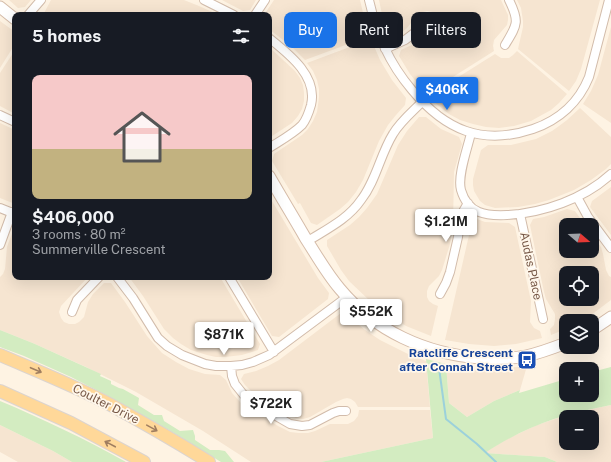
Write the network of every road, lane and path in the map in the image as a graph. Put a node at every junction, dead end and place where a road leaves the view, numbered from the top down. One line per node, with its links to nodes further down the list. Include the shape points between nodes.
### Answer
1 (41, 0): 8 (street)
2 (204, 0): 9 (street)
3 (265, 0): 10 (street)
4 (369, 0): 15 (street)
5 (509, 0): 14 (street, via 516,20 515,28)
6 (609, 0): 19 (street, via 589,77 568,109 556,118 525,132 499,135)
7 (0, 6): 11 (street)
8 (31, 12)
9 (228, 12)
10 (257, 12)
11 (12, 16)
12 (411, 35): 15 (street)
13 (272, 40): 20 (street, via 300,66 309,80 312,97 304,122)
14 (505, 46)
15 (385, 49): 16 (street, via 401,77)
16 (422, 102): 19 (street, via 443,121); 29 (street, via 393,134 370,186 357,205 346,217)
17 (0, 115): 18 (street)
18 (12, 121)
19 (472, 133): 24 (street, via 460,176 461,190)
20 (272, 146)
21 (611, 174): 23 (street)
22 (272, 181): 29 (street)
23 (577, 197): 27 (street, via 550,208); 31 (street)
24 (468, 203): 27 (street, via 474,209 494,216); 35 (street, via 460,215 450,272)
25 (0, 208): 26 (street)
26 (12, 213)
27 (520, 214): 39 (street, Audas Place)
28 (12, 215): 30 (street)
29 (308, 241): 36 (street, via 326,271)
30 (0, 245)
31 (611, 248)
32 (96, 280): 37 (street, via 77,300)
33 (119, 280): 44 (street, via 158,338 167,346 205,364)
34 (231, 280): 42 (street)
35 (440, 294)
36 (347, 297): 41 (street, via 386,329 418,345 451,354 499,359 525,356); 42 (street)
37 (72, 312)
38 (611, 317): 40 (street)
39 (542, 319)
40 (599, 325)
41 (559, 346)
42 (274, 352): 44 (street, via 254,362)
43 (0, 355): 48 (main road, Coulter Drive, one-way to 48, via 111,405)
44 (231, 366): 46 (street, via 235,384 243,394 290,424 310,425 332,413)
45 (0, 391): 47 (main road, one-way to 45, via 71,423)
46 (346, 411)
47 (144, 462)
48 (209, 462)

